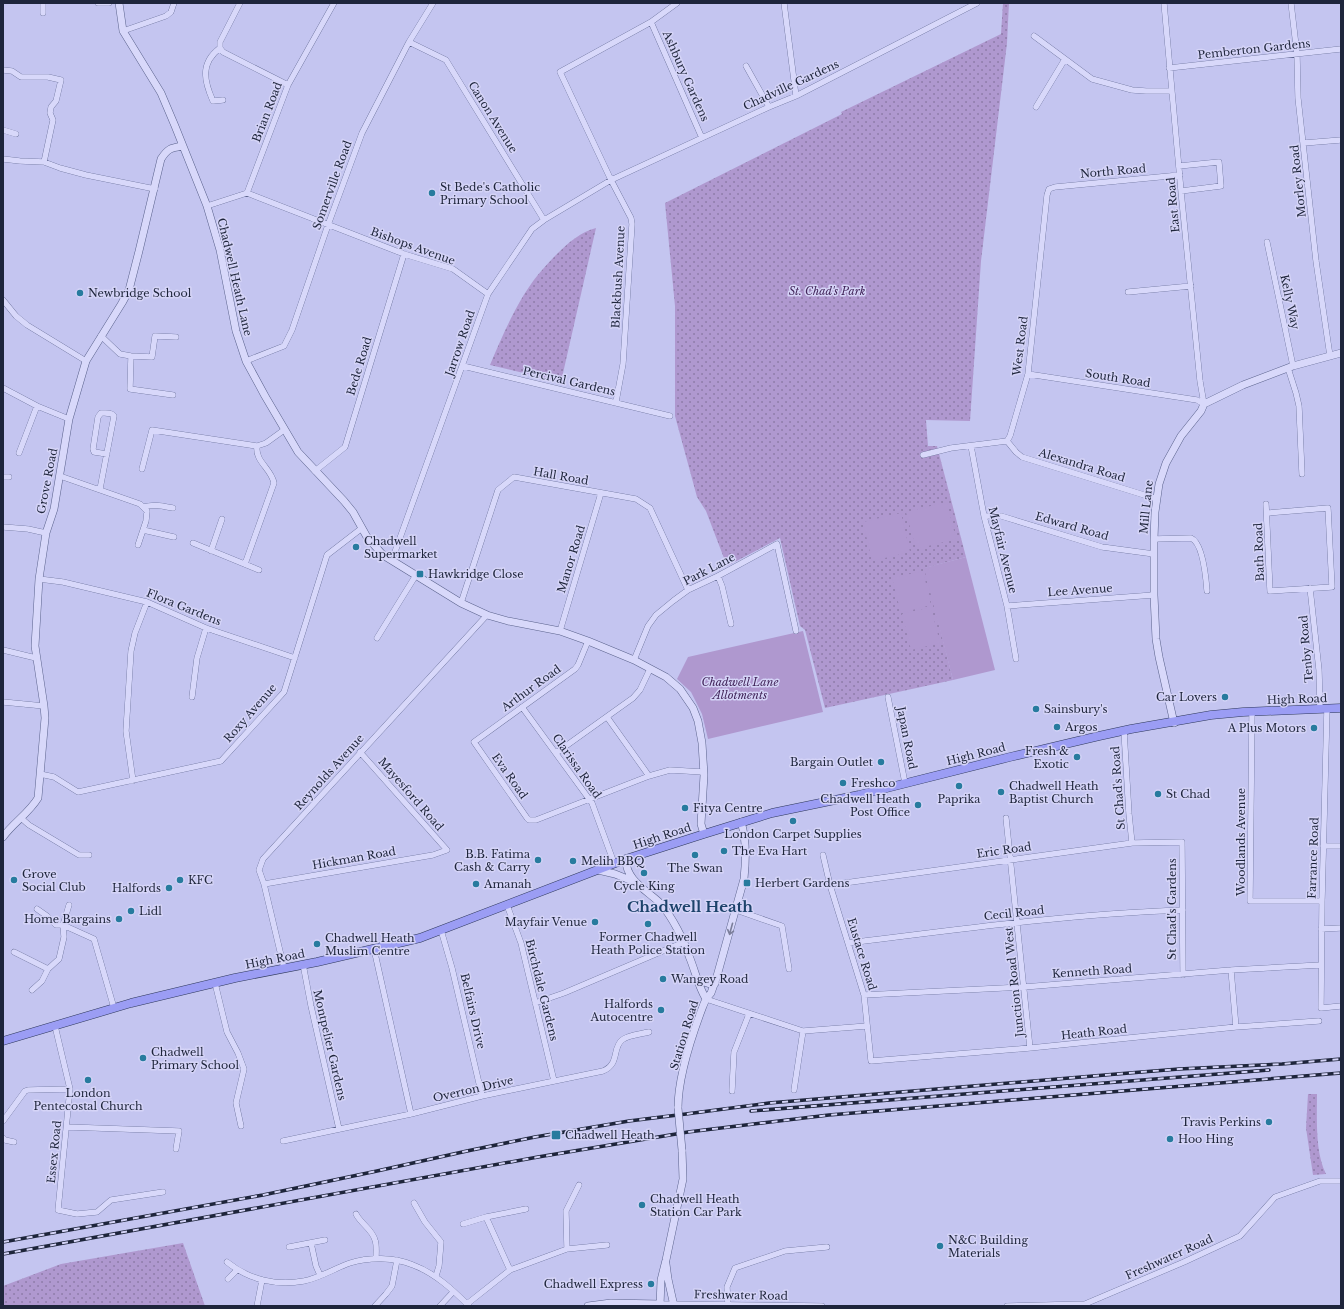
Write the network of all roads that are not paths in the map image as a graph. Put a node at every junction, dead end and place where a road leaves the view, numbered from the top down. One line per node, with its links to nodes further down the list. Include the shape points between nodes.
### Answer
1 (43, 3): 14 (street)
2 (98, 3): 3 (street)
3 (109, 3)
4 (119, 3): 16 (street, Chadwell Heath Lane)
5 (174, 3): 16 (street, via 171,12 166,16)
6 (240, 3): 19 (street, via 220,42)
7 (334, 3): 26 (street, Brian Road)
8 (433, 3): 18 (street, Somerville Road)
9 (677, 3): 15 (street)
10 (784, 3): 28 (street)
11 (977, 3): 28 (street, Chadville Gardens)
12 (1164, 3): 24 (street, East Road)
13 (1291, 3): 21 (street, Morley Road)
14 (43, 13)
15 (651, 22): 34 (street, Ashbury Gardens); 42 (street, Blackbush Avenue, via 560,72)
16 (123, 31): 37 (street, Chadwell Heath Lane, via 161,93)
17 (1034, 36): 22 (street)
18 (409, 42): 48 (street, Canon Avenue, via 446,60); 49 (street, Somerville Road, via 362,132)
19 (220, 48): 26 (street, via 222,52); 29 (street, via 211,54 206,68 206,85 213,101)
20 (1341, 49): 21 (street, Pemberton Gardens)
21 (1297, 54): 24 (street, Pemberton Gardens); 36 (street, Morley Road, via 1298,98)
22 (1065, 59): 27 (street, via 1092,79 1132,90); 31 (street)
23 (746, 66): 30 (street)
24 (1169, 68): 27 (street, East Road)
25 (3, 70): 39 (street, via 12,71 21,77 48,77 61,80 56,101 51,107 53,120)
26 (288, 85): 46 (street, Brian Road)
27 (1172, 91): 40 (street, East Road)
28 (796, 96): 30 (street, Chadville Gardens)
29 (223, 100)
30 (769, 107): 34 (street, Chadville Gardens)
31 (1036, 107)
32 (3, 130): 33 (street)
33 (16, 134)
34 (702, 138): 42 (street, Chadville Gardens)
35 (1341, 140): 36 (street)
36 (1304, 143): 60 (street, Morley Road, via 1316,262)
37 (183, 146): 43 (street, Grove Road, via 170,148 161,159); 47 (street, Chadwell Heath Lane)
38 (3, 159): 39 (street)
39 (44, 162): 43 (street, via 86,175)
40 (1179, 166): 41 (street, East Road); 45 (street, via 1219,162 1221,186)
41 (1180, 175): 44 (street, North Road, via 1055,186); 45 (street, East Road)
42 (611, 180): 48 (street, Jarrow Road); 68 (street, Blackbush Avenue, via 632,224 623,364)
43 (155, 188): 56 (street, Grove Road, via 129,290)
44 (1049, 189): 65 (street, West Road)
45 (1181, 191): 52 (street, East Road)
46 (247, 193): 47 (street); 49 (street, Bishops Avenue)
47 (207, 206): 62 (street, Chadwell Heath Lane, via 220,250 236,331)
48 (544, 220): 54 (street, Jarrow Road, via 532,229)
49 (328, 225): 51 (street, Bishops Avenue); 62 (street, Somerville Road, via 292,330 284,346)
50 (1267, 242): 64 (street, Kelly Way)
51 (404, 254): 54 (street, Bishops Avenue, via 453,269); 81 (street, Bede Road, via 344,447)
52 (1191, 286): 53 (street); 69 (street, East Road)
53 (1128, 292)
54 (488, 294): 63 (street, Jarrow Road)
55 (3, 300): 61 (street, via 27,325)
56 (102, 336): 59 (street, via 120,354); 61 (street, Grove Road)
57 (176, 337): 59 (street, via 155,336 152,357)
58 (1341, 353): 60 (street)
59 (131, 356): 67 (street, via 130,389)
60 (1330, 356): 64 (street)
61 (86, 361): 72 (street, Grove Road)
62 (246, 361): 73 (street, Chadwell Heath Lane)
63 (463, 366): 68 (street, Percival Gardens); 103 (street, Jarrow Road)
64 (1291, 367): 69 (street, via 1243,385); 82 (street, Kelly Way, via 1299,406)
65 (1028, 374): 69 (street, South Road, via 1197,400); 74 (street, West Road)
66 (3, 388): 70 (street)
67 (173, 395)
68 (616, 402): 71 (street, Percival Gardens)
69 (1204, 404): 86 (street, Mill Lane, via 1181,436 1166,463)
70 (37, 406): 72 (street); 77 (street)
71 (670, 416)
72 (69, 419): 83 (street, Grove Road)
73 (284, 430): 75 (street, via 266,443); 81 (street, Chadwell Heath Lane, via 298,452)
74 (1007, 441): 76 (street); 86 (street, Alexandra Road, via 1022,457)
75 (257, 446): 80 (street, via 152,430); 104 (street, via 258,458 272,475 274,482)
76 (971, 446): 79 (street); 91 (street, Mayfair Avenue)
77 (19, 453)
78 (107, 454): 78 (street, via 93,450 98,417 106,412 114,416); 84 (street)
79 (923, 455)
80 (142, 469)
81 (315, 471): 94 (street, Chadwell Heath Lane, via 344,501)
82 (1302, 474)
83 (60, 476): 84 (street); 96 (street, Grove Road, via 54,509)
84 (100, 489): 88 (street)
85 (601, 493): 110 (street, Hall Road, via 636,499 650,508); 114 (street, Hall Road, via 514,478 503,486 498,490); 119 (street, Manor Road)
86 (1157, 499): 98 (street, Mill Lane)
87 (1266, 504): 90 (street, Bath Road)
88 (143, 507): 89 (street, via 151,504); 95 (street, via 147,511)
89 (173, 508)
90 (1268, 513): 109 (street, Bath Road, via 1270,591); 109 (street, via 1328,508 1332,587)
91 (984, 516): 102 (street, Edward Road, via 1001,516 1102,547); 115 (street, Mayfair Avenue)
92 (222, 519): 101 (street)
93 (3, 527): 96 (street)
94 (362, 528): 103 (street, Chadwell Heath Lane, via 374,546); 125 (street, Roxy Avenue, via 327,555)
95 (143, 530): 97 (street); 100 (street)
96 (46, 533): 108 (street, Grove Road)
97 (174, 538)
98 (1154, 539): 102 (street, Mill Lane); 111 (street, via 1194,539 1198,543)
99 (193, 544): 101 (street)
100 (138, 545)
101 (211, 551): 104 (street)
102 (1154, 554): 112 (street, Mill Lane)
103 (392, 560): 106 (street, Chadwell Heath Lane)
104 (245, 564): 105 (street)
105 (260, 570)
106 (416, 575): 114 (street, Chadwell Heath Lane); 121 (street)
107 (718, 576): 110 (street, Park Lane); 117 (street); 120 (street, Park Lane, via 777,544)
108 (39, 579): 113 (street, Flora Gardens, via 63,582); 124 (street, Grove Road)
109 (1310, 588): 134 (street, Tenby Road)
110 (688, 590): 127 (street, Park Lane, via 656,615 648,626)
111 (1207, 590)
112 (1154, 594): 115 (street, Lee Avenue); 138 (street, Mill Lane, via 1156,639)
113 (147, 602): 118 (street, Flora Gardens); 146 (street, via 131,651 126,731)
114 (462, 603): 116 (street, Chadwell Heath Lane)
115 (1007, 606): 126 (street, Mayfair Avenue)
116 (487, 615): 119 (street, Chadwell Heath Lane); 141 (street, Reynolds Avenue)
117 (731, 624)
118 (206, 628): 125 (street, Flora Gardens); 129 (street, via 197,658)
119 (560, 631): 122 (street, Chadwell Heath Lane)
120 (796, 632)
121 (377, 638)
122 (588, 641): 127 (street, Chadwell Heath Lane); 133 (street, Arthur Road, via 575,669)
123 (3, 650): 124 (street)
124 (36, 658): 132 (street, Grove Road)
125 (295, 658): 146 (street, Roxy Avenue, via 284,692 221,761)
126 (1016, 659)
127 (634, 660): 128 (street, Chadwell Heath Lane)
128 (650, 669): 137 (street, via 633,698); 143 (street, Chadwell Heath Lane, via 680,689 693,708 702,743)
129 (192, 697)
130 (888, 697): 147 (street, Japan Road)
131 (3, 702): 132 (street)
132 (44, 706): 144 (street, Grove Road)
133 (522, 707): 140 (street, Arthur Road); 142 (street, Clarissa Road)
134 (1324, 708): 135 (main road, High Road); 136 (main road, High Road); 156 (street, Farrance Road)
135 (1341, 708)
136 (1252, 711): 138 (main road, High Road); 168 (street, Woodlands Avenue, via 1250,901)
137 (607, 717): 142 (street); 145 (street)
138 (1174, 722): 139 (main road, High Road)
139 (1124, 731): 147 (main road, High Road); 155 (street, St Chad's Road)
140 (474, 742): 148 (street, Eva Road, via 529,820 536,820)
141 (360, 752): 158 (street, Mayesford Road); 166 (street, Reynolds Avenue, via 263,860 259,870)
142 (556, 753): 148 (street, Clarissa Road)
143 (703, 772): 145 (street, via 670,770); 152 (street, Chadwell Heath Lane, via 701,824)
144 (40, 774): 146 (street, Roxy Avenue, via 54,778 78,792); 149 (street, Grove Road, via 38,798 33,807)
145 (650, 776): 148 (street)
146 (133, 781)
147 (905, 783): 151 (main road, High Road)
148 (590, 800): 163 (street, Clarissa Road)
149 (21, 818): 153 (street, Grove Road); 160 (street, via 29,826 79,855)
150 (1006, 818): 162 (street, Junction Road West)
151 (741, 822): 152 (main road, High Road); 172 (street, Station Road, via 745,836 746,868)
152 (704, 834): 161 (main road, High Road)
153 (3, 837)
154 (1182, 842): 155 (street, Eric Road); 173 (street, St Chad's Gardens)
155 (1132, 843): 162 (street, Eric Road)
156 (1323, 846): 157 (street); 168 (street, Farrance Road)
157 (1341, 846)
158 (447, 850): 166 (street, Hickman Road, via 433,855)
159 (823, 854): 167 (street, Eustace Road)
160 (89, 855)
161 (626, 859): 163 (main road, High Road); 165 (street, via 627,868)
162 (1010, 859): 167 (street, Eric Road); 174 (street, Junction Road West)
163 (614, 864): 164 (main road, High Road)
164 (598, 870): 165 (street); 170 (main road, High Road)
165 (635, 882): 179 (street, via 661,905)
166 (264, 884): 185 (street, Reynolds Avenue)
167 (830, 885): 180 (street, Eustace Road)
168 (1322, 901): 177 (street, Farrance Road)
169 (69, 905): 175 (street)
170 (507, 905): 178 (main road, High Road); 197 (street, Birchdale Gardens, via 521,943)
171 (37, 909): 175 (street, via 56,925)
172 (736, 910): 186 (street, via 782,926); 192 (street, Station Road, one-way to 192)
173 (1183, 910): 174 (street, Cecil Road); 189 (street, St Chad's Gardens)
174 (1018, 923): 180 (street, Cecil Road); 193 (street, Junction Road West)
175 (63, 925): 187 (street, via 64,937 59,958); 199 (street, via 94,940)
176 (1341, 928): 177 (street)
177 (1321, 929): 184 (street, Farrance Road)
178 (441, 930): 181 (main road, High Road); 214 (street, Belfairs Drive)
179 (684, 942): 190 (street); 197 (street)
180 (849, 943): 195 (street, Eustace Road)
181 (374, 949): 183 (main road, High Road); 215 (street)
182 (14, 952): 187 (street)
183 (303, 964): 185 (main road, High Road); 219 (street, Montpelier Gardens)
184 (1321, 965): 188 (street, Kenneth Road); 198 (street, Farrance Road, via 1321,1008)
185 (284, 968): 191 (main road, High Road)
186 (789, 969)
187 (48, 970): 194 (street, via 42,981)
188 (1230, 970): 189 (street, Kenneth Road); 204 (street)
189 (1183, 975): 193 (street, Kenneth Road)
190 (698, 980): 192 (street); 196 (street)
191 (215, 983): 199 (main road, High Road); 217 (street, via 228,1032 244,1069 236,1102)
192 (714, 983): 196 (street, Station Road)
193 (1024, 987): 195 (street, Kenneth Road); 208 (street, Junction Road West)
194 (32, 990)
195 (864, 996): 203 (street, Eustace Road)
196 (706, 999): 200 (street); 240 (street, Station Road, bridge, via 686,1058 679,1094 683,1179)
197 (535, 1003): 210 (street, Birchdale Gardens)
198 (1341, 1006)
199 (114, 1008): 202 (main road, High Road)
200 (749, 1014): 205 (street); 213 (street, via 734,1052)
201 (1319, 1021): 204 (street, Heath Road)
202 (55, 1026): 207 (main road, High Road); 211 (street, Essex Road)
203 (867, 1026): 205 (street); 209 (street, Eustace Road)
204 (1236, 1027): 208 (street, Heath Road)
205 (804, 1031): 212 (street)
206 (649, 1032): 210 (street, Overton Drive, via 621,1040 614,1062 609,1068)
207 (3, 1041)
208 (1030, 1048): 209 (street, Heath Road)
209 (871, 1061)
210 (554, 1081): 214 (street, Overton Drive)
211 (70, 1089): 216 (street, via 25,1091); 218 (street, Essex Road)
212 (794, 1090)
213 (732, 1091)
214 (482, 1096): 215 (street, Overton Drive)
215 (411, 1114): 219 (street, Overton Drive)
216 (3, 1121)
217 (241, 1126)
218 (67, 1127): 223 (street, via 179,1131); 226 (street, Essex Road, via 58,1210 77,1214 97,1212 111,1200)
219 (339, 1129): 221 (street, Overton Drive)
220 (3, 1138): 222 (street)
221 (283, 1141)
222 (14, 1142)
223 (176, 1149)
224 (1341, 1181): 260 (street, Freshwater Road, via 1320,1181 1275,1197 1240,1236 1086,1304)
225 (579, 1185): 237 (street, via 566,1211)
226 (163, 1192)
227 (414, 1203): 245 (street, via 441,1242 440,1266)
228 (526, 1209): 230 (street)
229 (356, 1214): 238 (street, via 375,1240)
230 (486, 1218): 231 (street); 243 (street)
231 (463, 1224)
232 (325, 1240): 233 (street)
233 (312, 1243): 235 (street); 244 (street)
234 (607, 1245): 237 (street)
235 (289, 1247)
236 (827, 1247): 252 (street, via 785,1251 735,1268 727,1287)
237 (567, 1249): 243 (street)
238 (376, 1259): 239 (street); 244 (street, via 350,1263)
239 (397, 1260): 245 (street); 254 (street, via 392,1286)
240 (666, 1260): 250 (street, Station Road, via 661,1280); 251 (street)
241 (227, 1262): 242 (street)
242 (237, 1270): 246 (street); 247 (street)
243 (510, 1270): 249 (street)
244 (320, 1275): 247 (street, via 305,1281)
245 (436, 1276): 248 (street)
246 (228, 1279)
247 (262, 1280): 253 (street)
248 (454, 1292): 249 (street); 255 (street)
249 (468, 1305)
250 (660, 1305): 251 (street, Freshwater Road); 256 (street, via 611,1303)
251 (674, 1305): 252 (street, Freshwater Road)
252 (728, 1305): 257 (street, Freshwater Road)
253 (257, 1306)
254 (375, 1306)
255 (440, 1306)
256 (589, 1306)
257 (750, 1306): 258 (street, Freshwater Road)
258 (822, 1306)
259 (1007, 1306): 260 (street, Freshwater Road)
260 (1055, 1306)

